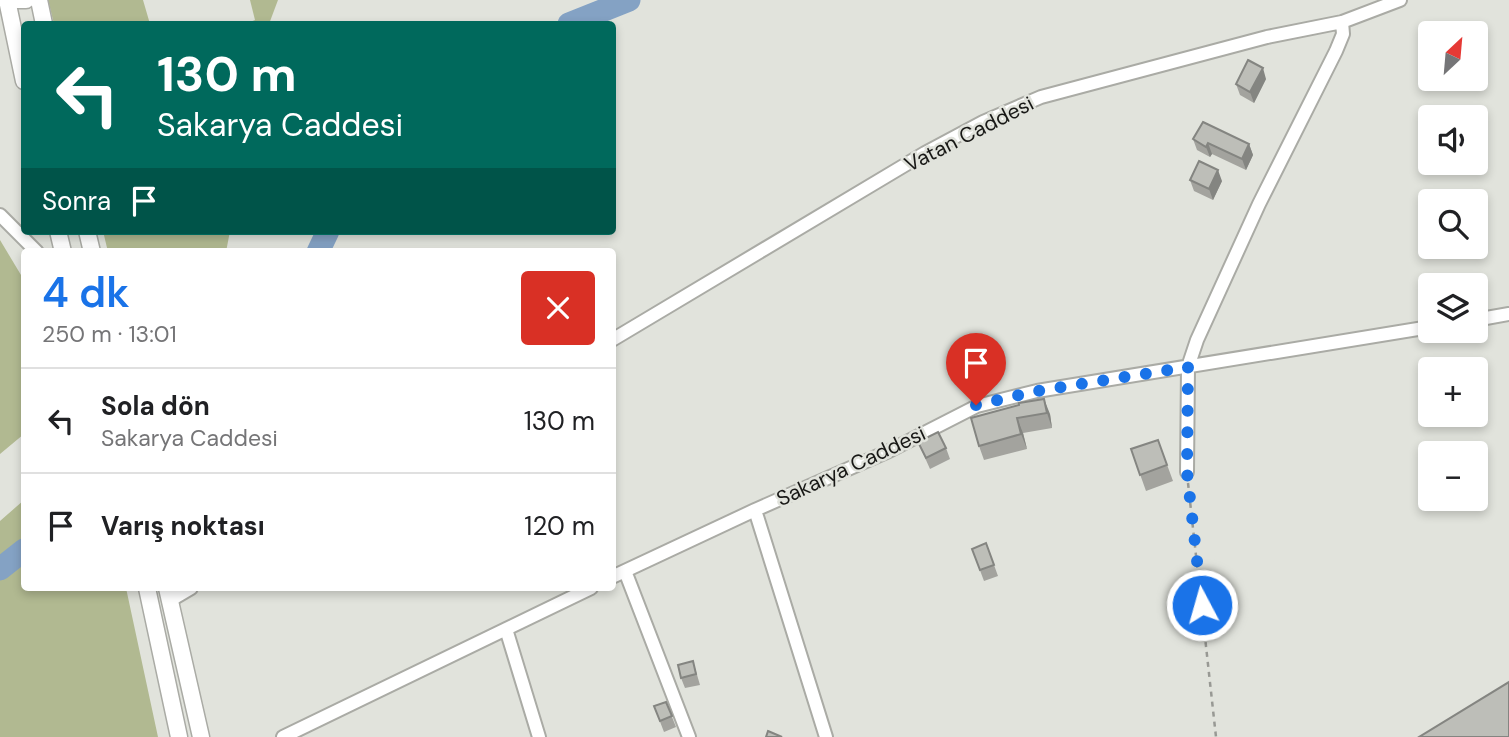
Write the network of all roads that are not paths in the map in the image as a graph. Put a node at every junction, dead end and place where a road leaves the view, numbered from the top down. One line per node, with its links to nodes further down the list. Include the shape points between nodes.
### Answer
1 (7, 0): 8 (main road)
2 (14, 0): 3 (main road)
3 (26, 0)
4 (39, 0): 6 (main road)
5 (1400, 0): 7 (street, Vatan Caddesi)
6 (43, 21)
7 (1342, 22): 14 (street, Vatan Caddesi, via 1141,69 1029,102 925,153); 15 (street, via 1336,51 1254,216)
8 (21, 67)
9 (0, 215): 10 (street)
10 (33, 248)
11 (1509, 314): 12 (street)
12 (1488, 318)
13 (1418, 329): 15 (street, Sakarya Caddesi)
14 (616, 338)
15 (1188, 367): 16 (street); 17 (street, Sakarya Caddesi, via 976,405 889,451)
16 (1187, 472)
17 (755, 510): 18 (street, Sakarya Caddesi); 28 (street)
18 (619, 574): 27 (street)
19 (148, 591): 23 (main road)
20 (585, 591): 22 (street)
21 (168, 595): 24 (main road)
22 (506, 629): 25 (street); 26 (street)
23 (178, 737)
24 (201, 737)
25 (283, 737)
26 (540, 737)
27 (688, 737)
28 (826, 737)

